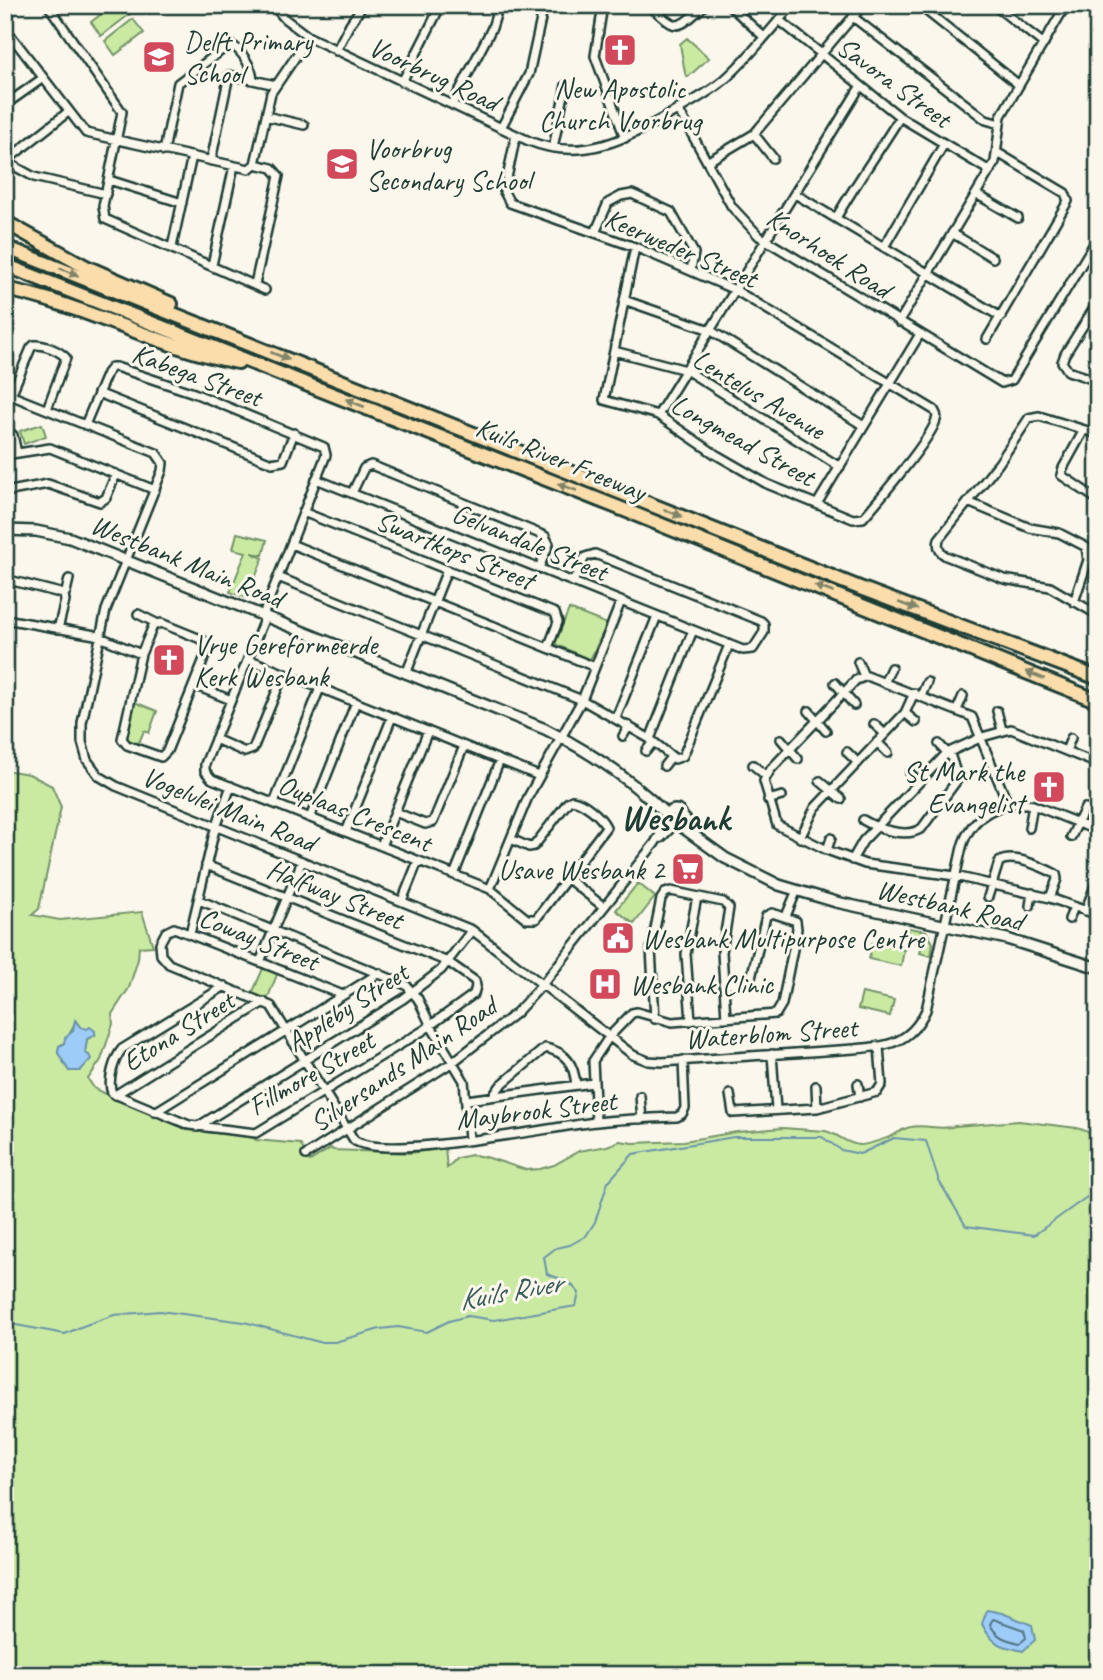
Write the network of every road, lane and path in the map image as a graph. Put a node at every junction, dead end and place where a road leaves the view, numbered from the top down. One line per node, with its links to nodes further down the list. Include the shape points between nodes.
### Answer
1 (48, 5): 43 (street, via 122,112)
2 (273, 5): 19 (street, Voorbrug Road)
3 (363, 5): 22 (street)
4 (441, 5): 26 (street)
5 (499, 5): 32 (street)
6 (544, 5): 39 (street, via 529,74)
7 (603, 5): 42 (street, via 595,55)
8 (649, 5): 9 (street, via 677,26)
9 (705, 5)
10 (729, 5): 20 (street)
11 (792, 5): 17 (street, Voorbrug Road)
12 (863, 5): 16 (street)
13 (919, 5): 29 (street)
14 (995, 5): 21 (street)
15 (1066, 5): 21 (street)
16 (853, 17): 23 (street); 37 (street, via 986,120)
17 (779, 20): 20 (street, Voorbrug Road); 23 (street, Savora Street)
18 (5, 28): 24 (street)
19 (309, 37): 22 (street, Voorbrug Road); 27 (street)
20 (764, 37): 33 (street, Voorbrug Road, via 725,80)
21 (1044, 44): 29 (street)
22 (336, 51): 26 (street, Voorbrug Road)
23 (820, 54): 30 (street, Savora Street); 40 (street)
24 (43, 78): 31 (street); 34 (street)
25 (253, 80): 27 (street); 46 (street, via 249,65 230,44 178,83); 51 (street, via 229,75)
26 (402, 82): 32 (street, Voorbrug Road)
27 (276, 85): 35 (street)
28 (566, 85): 45 (street)
29 (1019, 85): 37 (street)
30 (860, 87): 36 (street, Savora Street); 58 (street)
31 (6, 103)
32 (452, 105): 39 (street, Voorbrug Road)
33 (678, 109): 42 (street, Voorbrug Road); 52 (street, Knorhoek Road)
34 (68, 112): 43 (street, via 86,133); 50 (street)
35 (266, 116): 38 (street); 53 (street)
36 (900, 117): 44 (street, Savora Street); 61 (street)
37 (1000, 124): 47 (street)
38 (304, 125)
39 (501, 128): 41 (street, Voorbrug Road)
40 (754, 134): 49 (street); 52 (street)
41 (516, 135): 45 (street, Voorbrug Road); 64 (street, Keerweder Street, via 504,189 506,199)
42 (625, 138): 45 (street, Voorbrug Road, via 595,148)
43 (117, 141): 46 (street); 56 (street)
44 (944, 144): 55 (street, Savora Street); 71 (street)
45 (553, 148)
46 (164, 151): 48 (street)
47 (998, 153): 55 (street); 83 (street, via 1065,193 1068,201)
48 (192, 156): 51 (street); 60 (street)
49 (773, 158)
50 (6, 161): 57 (street, via 34,177)
51 (211, 161): 54 (street)
52 (707, 162): 67 (street, Knorhoek Road, via 738,215)
53 (255, 164): 54 (street, via 249,169); 77 (street, via 276,170 279,176)
54 (234, 166): 74 (street)
55 (990, 171): 59 (street)
56 (109, 180): 57 (street); 60 (street)
57 (106, 194): 69 (street, via 105,219)
58 (794, 194): 61 (street); 67 (street)
59 (976, 194): 62 (street); 65 (street)
60 (182, 203): 69 (street)
61 (836, 218): 71 (street)
62 (1018, 218)
63 (5, 222): 88 (highway, via 75,261 222,325)
64 (595, 233): 70 (street, Keerweder Street); 75 (street, via 608,203 632,194 671,212 694,253)
65 (952, 233): 72 (street); 76 (street)
66 (1098, 237): 86 (street, Knorhoek Road, via 1012,380 1004,383)
67 (764, 240): 80 (street); 84 (street, Knorhoek Road)
68 (5, 247): 88 (highway, Kuils River Freeway, one-way to 88)
69 (172, 247): 74 (street)
70 (635, 247): 75 (street, Keerweder Street); 81 (street)
71 (884, 247): 76 (street)
72 (993, 258)
73 (5, 265): 90 (highway, Kuils River Freeway)
74 (212, 265): 77 (street)
75 (691, 271): 80 (street, Keerweder Street)
76 (928, 274): 83 (street); 84 (street)
77 (255, 284): 79 (street)
78 (5, 289): 90 (highway, via 226,360)
79 (265, 289)
80 (735, 290): 85 (street); 93 (street, Keerweder Street)
81 (624, 300): 85 (street); 89 (street)
82 (1098, 302): 92 (street, via 1062,362 1068,371)
83 (1000, 317): 87 (street)
84 (899, 322): 86 (street, Knorhoek Road)
85 (710, 330): 91 (street); 99 (street)
86 (920, 334): 93 (street)
87 (987, 339)
88 (257, 346): 151 (highway, Kuils River Freeway, one-way to 151, via 860,588)
89 (614, 351): 91 (street, Lentelus Avenue); 97 (street, Longmead Street, via 604,400)
90 (266, 367): 162 (highway, Kuils River Freeway, one-way to 90)
91 (686, 370): 97 (street); 107 (street, Lentelus Avenue)
92 (1098, 381)
93 (891, 383): 99 (street); 117 (street, Keerweder Street, via 934,410 937,417 925,439)
94 (8, 393): 96 (street, Vogelvlei Main Road); 96 (street, via 34,345 41,345 66,359)
95 (98, 393): 98 (street, Kabega Street); 102 (street, Kabega Street, via 109,369 119,367); 102 (street, via 272,463 282,461)
96 (47, 410): 98 (street, Vogelvlei Main Road)
97 (659, 415): 115 (street, Longmead Street, via 767,484)
98 (85, 425): 110 (street, Vogelvlei Main Road, via 158,455 163,468)
99 (864, 426): 107 (street)
100 (5, 430): 105 (street, via 13,435)
101 (1084, 430): 103 (street); 113 (street, via 1061,475); 114 (street, via 1031,416)
102 (294, 433): 104 (street, Kabega Street)
103 (1098, 434)
104 (325, 450): 109 (street, Ouplaas Crescent)
105 (17, 453): 106 (street); 108 (street, via 48,447)
106 (5, 456)
107 (840, 467): 115 (street)
108 (116, 474): 110 (street); 111 (street, via 100,502 48,484)
109 (316, 479): 112 (street, Gelvandale Street); 116 (street, Ouplaas Crescent)
110 (155, 490): 120 (street, Vogelvlei Main Road)
111 (5, 492)
112 (352, 493): 121 (street, Gelvandale Street); 121 (street, via 364,468 371,465 460,499 545,536 549,544)
113 (1098, 500)
114 (968, 502): 130 (street, via 1030,528 1064,534 1086,547 1088,559); 130 (street, via 939,539 940,551 1004,579 1051,587)
115 (817, 504): 117 (street, Longmead Street)
116 (303, 512): 119 (street, Ouplaas Crescent); 122 (street, Swartkops Street)
117 (860, 520)
118 (5, 530): 120 (street, Westbank Main Road, via 59,535)
119 (290, 544): 123 (street, Ouplaas Crescent); 129 (street)
120 (125, 561): 133 (street, Westbank Main Road); 140 (street, Vogelvlei Main Road)
121 (539, 568): 126 (street, Gelvandale Street)
122 (447, 570): 129 (street); 142 (street, Swartkops Street, via 555,613 558,622)
123 (278, 577): 133 (street, Ouplaas Crescent); 139 (street)
124 (5, 579): 127 (street)
125 (69, 579): 127 (street)
126 (573, 582): 128 (street, Gelvandale Street); 141 (street, via 583,559 595,554 764,624 764,632 751,650)
127 (64, 594): 137 (street)
128 (621, 601): 134 (street, Gelvandale Street); 146 (street)
129 (434, 602): 139 (street); 142 (street)
130 (1074, 602): 132 (street)
131 (138, 614): 136 (street)
132 (1098, 615)
133 (264, 616): 144 (street, Ouplaas Crescent); 149 (street, Westbank Main Road)
134 (657, 616): 138 (street, Gelvandale Street); 170 (street)
135 (5, 619): 137 (street)
136 (156, 623): 143 (street); 155 (street, via 208,644)
137 (58, 629): 140 (street)
138 (693, 630): 141 (street, Gelvandale Street); 187 (street)
139 (421, 635): 149 (street); 161 (street)
140 (100, 637): 143 (street); 223 (street, Vogelvlei Main Road, via 81,730 90,766 110,783)
141 (729, 645): 197 (street, via 683,756)
142 (548, 648): 146 (street)
143 (141, 654): 155 (street, via 122,735 127,745 164,756)
144 (248, 659): 148 (street); 160 (street, Ouplaas Crescent)
145 (858, 662): 150 (street)
146 (595, 667): 161 (street)
147 (891, 668): 152 (street)
148 (284, 673): 156 (street); 185 (street, via 253,749 246,752)
149 (406, 674): 181 (street, Westbank Main Road)
150 (864, 676): 152 (street); 157 (street)
151 (1098, 678)
152 (885, 681): 158 (street)
153 (927, 682): 158 (street)
154 (835, 683): 157 (street)
155 (194, 685): 160 (street)
156 (320, 688): 163 (street); 214 (street)
157 (844, 693): 164 (street); 171 (street)
158 (918, 694): 165 (street); 168 (street)
159 (963, 696): 165 (street)
160 (232, 700): 185 (street, Ouplaas Crescent)
161 (582, 700): 170 (street); 181 (street)
162 (1098, 701)
163 (356, 702): 169 (street); 219 (street)
164 (854, 705)
165 (957, 710): 182 (street, via 972,717)
166 (809, 711): 171 (street)
167 (997, 711): 176 (street)
168 (905, 713): 172 (street); 179 (street)
169 (392, 716): 177 (street); 227 (street)
170 (616, 718): 174 (street)
171 (817, 721): 178 (street); 191 (street)
172 (916, 722)
173 (874, 724): 179 (street)
174 (629, 726): 180 (street); 187 (street)
175 (1033, 726): 183 (street)
176 (1002, 730): 182 (street); 183 (street)
177 (428, 731): 190 (street); 218 (street)
178 (826, 731)
179 (885, 734): 188 (street)
180 (623, 736)
181 (561, 737): 206 (street); 220 (street, Westbank Main Road, via 595,756)
182 (982, 737): 196 (street); 215 (street)
183 (1030, 737): 193 (street)
184 (1071, 737): 193 (street)
185 (215, 739): 209 (street, Ouplaas Crescent, via 205,771)
186 (781, 739): 191 (street)
187 (652, 741): 192 (street); 197 (street)
188 (877, 742): 195 (street); 200 (street)
189 (939, 744): 196 (street)
190 (464, 746): 198 (street); 218 (street, via 433,822 425,824)
191 (790, 750): 199 (street); 205 (street)
192 (646, 751)
193 (1066, 751): 201 (street)
194 (847, 752): 200 (street)
195 (888, 752)
196 (947, 752): 208 (street); 224 (street, via 957,780 922,828 912,833)
197 (671, 757): 203 (street)
198 (500, 760): 206 (street); 238 (street)
199 (798, 760)
200 (858, 763): 210 (street)
201 (1098, 764)
202 (753, 765): 205 (street)
203 (664, 766)
204 (910, 773): 208 (street)
205 (765, 775): 213 (street)
206 (539, 776): 231 (street)
207 (820, 781): 210 (street)
208 (919, 782): 224 (street)
209 (231, 786): 214 (street, Ouplaas Crescent); 223 (street)
210 (831, 790): 212 (street); 229 (street, via 815,808)
211 (782, 796): 213 (street)
212 (841, 799)
213 (768, 800): 229 (street, via 777,825)
214 (274, 803): 219 (street, Ouplaas Crescent)
215 (1008, 804): 216 (street); 239 (street, Waterblom Street, via 991,810 972,826)
216 (1033, 805): 222 (street); 225 (street)
217 (1084, 808): 222 (street)
218 (395, 812): 232 (street)
219 (310, 818): 227 (street, Ouplaas Crescent)
220 (674, 819): 243 (street, Westbank Road, via 735,863); 253 (street, Silversands Main Road)
221 (863, 820): 224 (street)
222 (1077, 823): 226 (street); 228 (street)
223 (216, 826): 235 (street, Vogelvlei Main Road); 237 (street)
224 (875, 828): 234 (street)
225 (1029, 828)
226 (1098, 831)
227 (346, 832): 232 (street, Ouplaas Crescent)
228 (1071, 837)
229 (800, 838): 233 (street)
230 (831, 838): 233 (street)
231 (511, 839): 240 (street, via 534,846 568,802 577,800 606,828); 244 (street)
232 (381, 846): 236 (street, Ouplaas Crescent)
233 (827, 850): 234 (street)
234 (852, 860): 239 (street)
235 (302, 861): 246 (street); 251 (street, Vogelvlei Main Road)
236 (418, 861): 238 (street, Ouplaas Crescent); 251 (street)
237 (206, 865): 246 (street, Halfway Street); 250 (street)
238 (454, 875): 244 (street, Ouplaas Crescent)
239 (955, 876): 241 (street); 259 (street, Waterblom Street)
240 (568, 879): 244 (street, Ouplaas Crescent, via 534,920); 253 (street)
241 (991, 885): 245 (street); 248 (street); 249 (street, via 1002,859 1031,863 1056,874)
242 (1095, 886): 255 (street)
243 (794, 889): 257 (street); 259 (street, Westbank Road)
244 (490, 890)
245 (1032, 893): 249 (street); 252 (street)
246 (287, 897): 260 (street); 264 (street, Halfway Street)
247 (697, 897): 267 (street, via 723,902 729,908 722,952); 274 (street, via 671,891 661,899 651,949); 275 (street, via 686,954)
248 (988, 897)
249 (1050, 898): 254 (street)
250 (199, 900): 260 (street); 262 (street)
251 (402, 901): 261 (street, Vogelvlei Main Road)
252 (1030, 906)
253 (604, 907): 268 (street, Silversands Main Road)
254 (1074, 907): 255 (street); 258 (street)
255 (1085, 911): 256 (street)
256 (1098, 915)
257 (786, 916): 267 (street, via 765,917 750,980); 273 (street, via 796,921 797,929 779,1012)
258 (1069, 919)
259 (944, 925): 265 (street, Westbank Road); 279 (street, Waterblom Street, via 922,1018 904,1038)
260 (274, 930): 263 (street); 266 (street)
261 (472, 930): 264 (street, Appleby Street); 268 (street, Vogelvlei Main Road)
262 (190, 934): 263 (street, Coway Street); 269 (street, Coway Street, via 171,928 159,951 164,960)
263 (260, 962): 271 (street, Coway Street)
264 (448, 962): 270 (street, Appleby Street); 276 (street, Fillmore Street, via 475,981 476,989)
265 (1098, 968)
266 (379, 973): 270 (street); 271 (street)
267 (723, 984): 273 (street)
268 (542, 985): 278 (street, Waterblom Street); 283 (street, Silversands Main Road, via 500,1027)
269 (225, 986): 272 (street); 290 (street, via 120,1052 109,1087)
270 (413, 992): 276 (street); 281 (street, Appleby Street)
271 (343, 995): 277 (street)
272 (264, 1002): 277 (street); 290 (street, Etona Street)
273 (726, 1018): 275 (street)
274 (655, 1019): 275 (street); 278 (street, via 632,1013)
275 (691, 1021)
276 (431, 1026): 283 (street); 288 (street, Fillmore Street)
277 (287, 1030): 281 (street); 297 (street)
278 (609, 1037): 282 (street, Waterblom Street, via 640,1059); 284 (street, via 593,1061)
279 (879, 1047): 280 (street, Waterblom Street); 293 (street, via 882,1086)
280 (772, 1054): 282 (street, Waterblom Street); 296 (street)
281 (305, 1060): 288 (street); 300 (street, Appleby Street)
282 (682, 1060): 298 (street, Maybrook Street, via 684,1111 677,1117)
283 (453, 1062): 294 (street, via 464,1081); 301 (street, Silversands Main Road)
284 (593, 1083): 286 (street); 299 (street)
285 (859, 1084): 293 (street)
286 (576, 1085): 291 (street); 291 (street, via 572,1063 545,1048)
287 (816, 1086): 295 (street)
288 (325, 1091): 300 (street, Fillmore Street, via 256,1133); 301 (street)
289 (730, 1094): 296 (street, via 733,1113)
290 (115, 1095): 297 (street, Fillmore Street)
291 (493, 1096): 294 (street)
292 (640, 1097): 298 (street)
293 (860, 1097): 295 (street)
294 (467, 1100): 302 (street)
295 (817, 1108): 296 (street)
296 (776, 1110)
297 (155, 1112): 300 (street, Fillmore Street)
298 (642, 1119): 299 (street, Maybrook Street)
299 (596, 1122): 302 (street, Maybrook Street)
300 (197, 1127)
301 (348, 1128): 302 (street, Maybrook Street, via 357,1142 369,1146 406,1147); 303 (street, Silversands Main Road)
302 (469, 1139)
303 (306, 1155)

